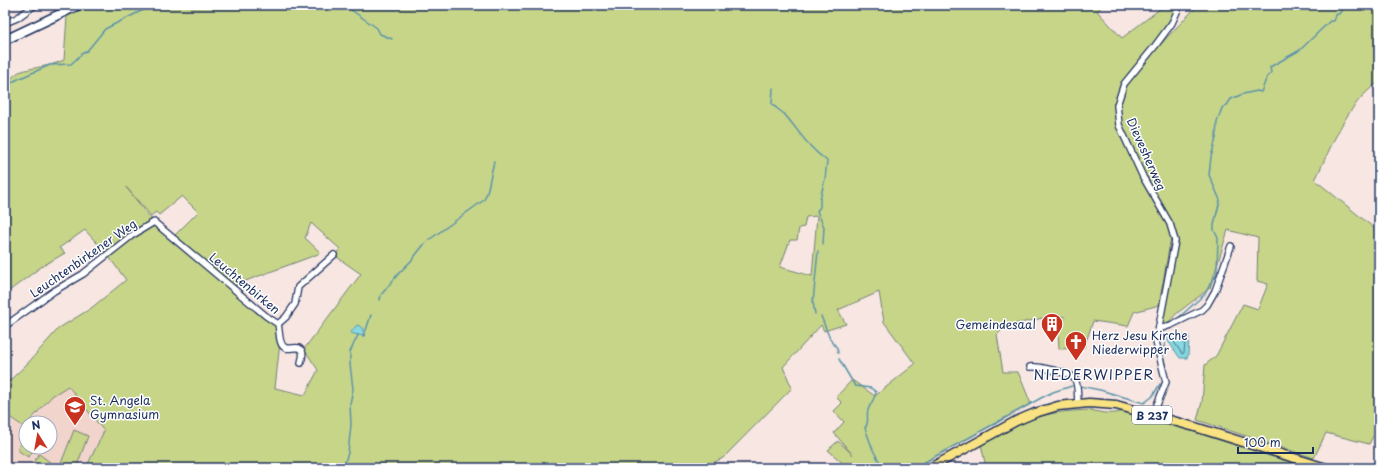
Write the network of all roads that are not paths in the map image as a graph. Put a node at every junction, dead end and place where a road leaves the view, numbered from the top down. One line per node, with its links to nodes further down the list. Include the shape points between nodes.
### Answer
1 (35, 5): 4 (street)
2 (79, 5): 5 (main road)
3 (1180, 5): 11 (street, Dievesherweg, via 1172,23 1124,84 1117,105 1119,125 1143,177 1172,230 1174,247)
4 (5, 23)
5 (5, 40)
6 (154, 222): 9 (street, Leuchtenbirken); 10 (street, Leuchtenbirkener Weg, via 131,236 83,274)
7 (1231, 246): 11 (street, via 1215,291 1207,305 1202,310)
8 (334, 255): 9 (street, via 298,287 295,304)
9 (278, 324): 12 (street, Leuchtenbirken, via 282,346 302,350)
10 (5, 326)
11 (1159, 329): 15 (street, via 1156,342 1166,382)
12 (300, 363)
13 (1030, 367): 14 (street, via 1050,368 1074,378)
14 (1078, 403): 15 (main road, B 237, via 1116,405); 16 (main road, B 237, via 1035,412)
15 (1153, 415): 17 (main road, B 237)
16 (930, 468)
17 (1326, 468)

